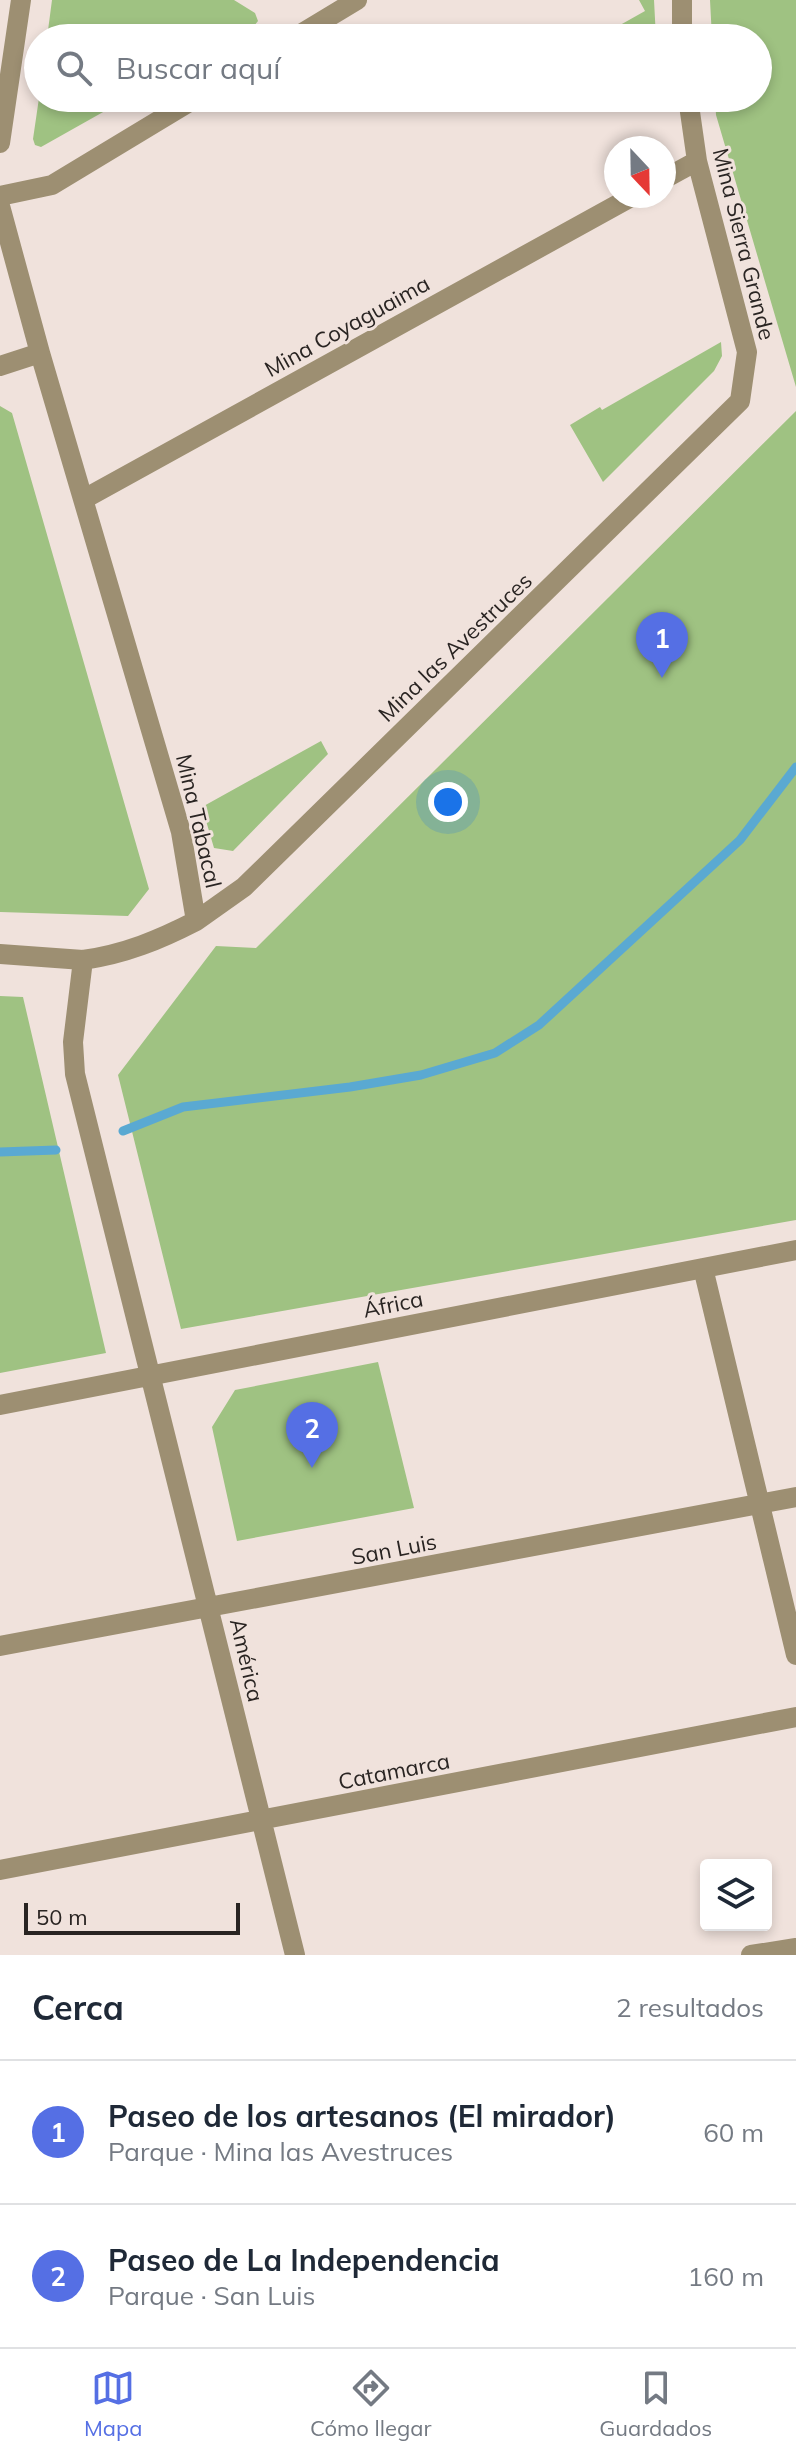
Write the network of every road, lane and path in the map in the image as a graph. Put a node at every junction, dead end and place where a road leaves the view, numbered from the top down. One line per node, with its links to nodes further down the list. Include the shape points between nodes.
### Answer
1 (21, 0): 8 (street)
2 (357, 0): 4 (street)
3 (682, 0): 5 (street)
4 (317, 24)
5 (682, 24)
6 (173, 112): 11 (street, via 52,185)
7 (690, 112): 9 (street, Mina Sierra Grande)
8 (0, 143)
9 (697, 161): 10 (street); 16 (street, Mina Sierra Grande, via 747,352)
10 (676, 172)
11 (0, 196)
12 (0, 206): 14 (street, Mina Tabacal)
13 (611, 208): 17 (street, Mina Coyaguaima)
14 (40, 353): 15 (street); 17 (street, Mina Tabacal)
15 (0, 366)
16 (740, 401): 18 (street, Mina las Avestruces, via 244,887)
17 (84, 499): 18 (street, Mina Tabacal, via 181,832)
18 (196, 921): 20 (street, Mina Tabacal, via 117,955)
19 (0, 954): 20 (street, Mina Tabacal)
20 (83, 960): 23 (street, via 73,1042 75,1074)
21 (796, 1250): 22 (street, África)
22 (703, 1268): 23 (street, África); 26 (street)
23 (152, 1376): 24 (street, África); 27 (street, América)
24 (0, 1405)
25 (796, 1497): 26 (street, San Luis)
26 (759, 1505): 27 (street, San Luis); 29 (street)
27 (211, 1608): 28 (street, San Luis); 31 (street, América)
28 (0, 1646)
29 (796, 1655)
30 (796, 1717): 31 (street, Catamarca)
31 (261, 1821): 32 (street, Catamarca); 34 (street, América)
32 (0, 1870)
33 (796, 1948): 35 (street)
34 (295, 1955)
35 (751, 1955)

